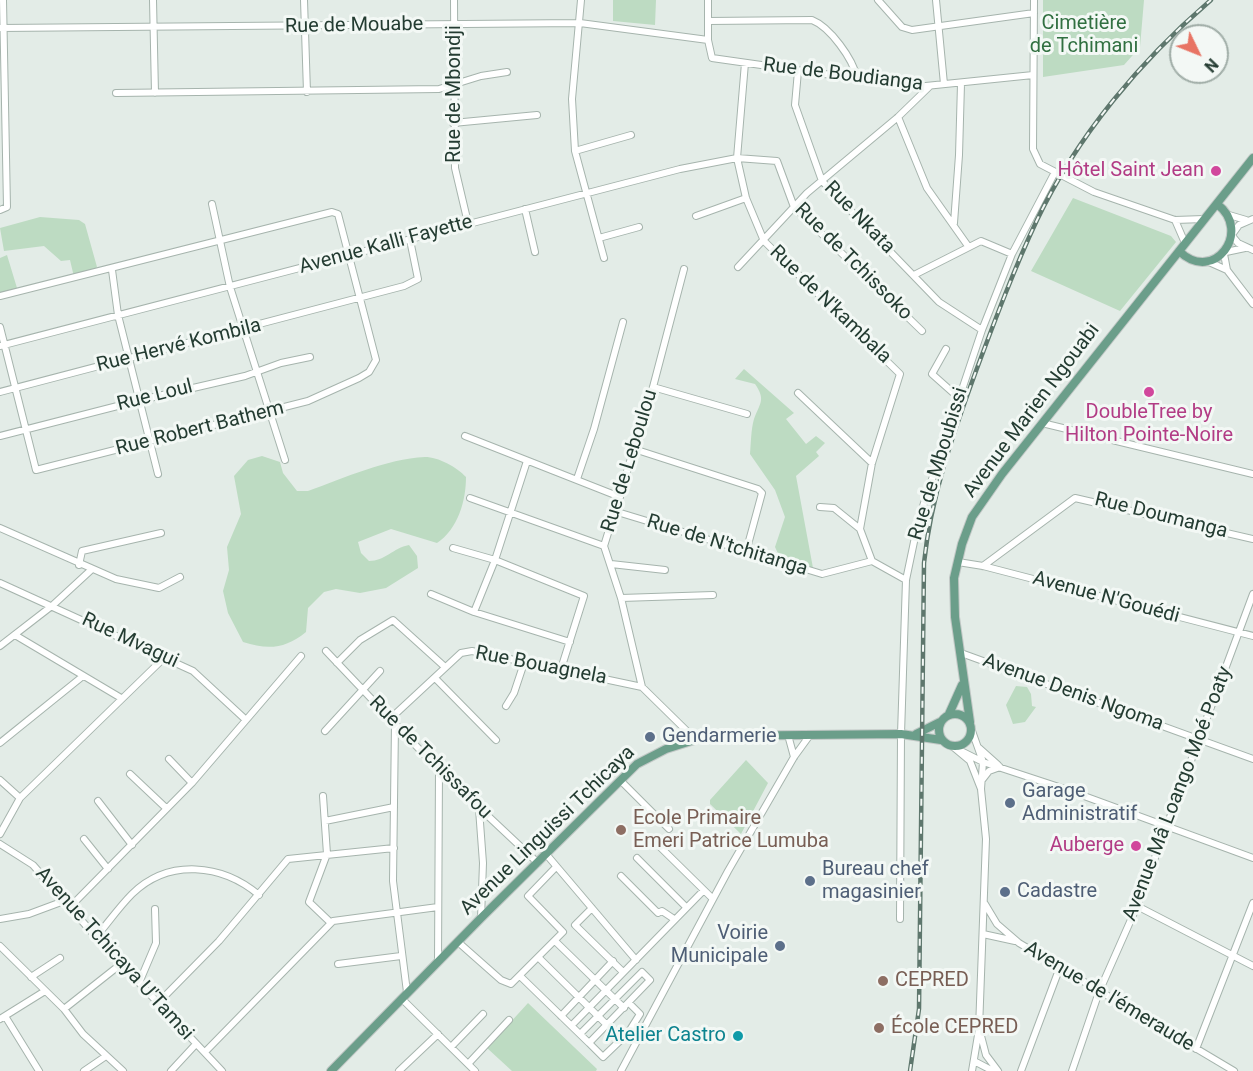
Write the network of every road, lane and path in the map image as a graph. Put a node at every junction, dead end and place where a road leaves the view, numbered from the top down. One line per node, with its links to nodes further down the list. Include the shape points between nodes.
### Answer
1 (3, 0): 15 (street)
2 (153, 0): 16 (street)
3 (304, 0): 14 (street)
4 (454, 0): 13 (street, Rue de Mbondji)
5 (581, 0): 12 (street)
6 (708, 0): 11 (street)
7 (878, 0): 17 (street, via 902,27)
8 (936, 0): 17 (street)
9 (1034, 0): 10 (street)
10 (1034, 13): 17 (street); 22 (street)
11 (708, 21): 18 (street); 23 (street, via 812,20 825,28 854,66)
12 (580, 22): 13 (street, Rue de Mouabe); 18 (street, Rue de Mouabe); 36 (street, via 573,99)
13 (455, 25): 14 (street, Rue de Mouabe); 26 (street, Rue de Mbondji)
14 (304, 27): 16 (street, Rue de Mouabe); 29 (street)
15 (2, 28): 16 (street, Rue de Mouabe); 27 (street)
16 (154, 28): 31 (street)
17 (937, 28): 24 (street)
18 (708, 40): 19 (street, Rue de Boudianga, via 712,58)
19 (745, 63): 20 (street, Rue de Boudianga); 37 (street, Rue de N'kambala)
20 (798, 71): 23 (street, Rue de Boudianga); 41 (street, Rue Nkata, via 795,105)
21 (507, 72): 26 (street)
22 (1033, 75): 25 (street, Rue de Boudianga); 40 (street, via 1034,156)
23 (857, 78): 28 (street, Rue de Boudianga)
24 (944, 84): 25 (street, Rue de Boudianga); 28 (street, Rue de Boudianga)
25 (961, 84): 56 (street)
26 (455, 85): 29 (street, via 439,89); 34 (street, Rue de Mbondji)
27 (2, 86): 48 (street)
28 (931, 86): 33 (street)
29 (307, 92): 31 (street)
30 (116, 93): 31 (street)
31 (155, 93)
32 (537, 115): 34 (street)
33 (898, 117): 41 (street); 56 (street, via 927,188)
34 (453, 123): 55 (street, Rue de Mbondji, via 455,168)
35 (631, 135): 36 (street)
36 (575, 151): 43 (street)
37 (737, 158): 39 (street, Avenue Kalli Fayette); 43 (street, Avenue Kalli Fayette); 44 (street, Rue de N'kambala)
38 (1253, 158): 42 (main road, Avenue Marien Ngouabi)
39 (774, 159): 47 (street, Rue de Tchissoko)
40 (1055, 172): 54 (street, via 1094,192); 70 (street, Rue de Mboubissi)
41 (822, 181): 47 (street); 80 (street, Rue Nkata)
42 (1226, 191): 46 (main road, Avenue Marien Ngouabi); 50 (main road)
43 (585, 195): 49 (street, Avenue Kalli Fayette); 59 (street)
44 (746, 198): 51 (street); 61 (street, Rue de N'kambala)
45 (212, 204): 62 (street)
46 (1217, 204): 50 (main road); 52 (main road, Avenue Marien Ngouabi)
47 (794, 207): 61 (street); 90 (street, Rue de Tchissoko)
48 (3, 208)
49 (525, 209): 55 (street, Avenue Kalli Fayette); 67 (street)
50 (1228, 213): 53 (street); 58 (main road)
51 (696, 216)
52 (1204, 219): 54 (street); 63 (main road, Avenue Marien Ngouabi)
53 (1250, 219): 58 (street)
54 (1175, 220): 63 (street)
55 (468, 223): 60 (street, Avenue Kalli Fayette)
56 (954, 223): 64 (street)
57 (639, 227): 59 (street)
58 (1234, 234): 65 (street); 69 (main road)
59 (599, 238): 72 (street)
60 (410, 240): 71 (street, Avenue Kalli Fayette); 83 (street, Rue Hervé Kombila, via 417,281)
61 (764, 241): 76 (street); 112 (street, Rue de N'kambala, via 899,371 901,378)
62 (219, 242): 71 (street, via 332,212 338,214); 78 (street); 81 (street)
63 (1185, 243): 68 (main road, Avenue Marien Ngouabi)
64 (968, 246): 70 (street, via 984,240); 80 (street)
65 (1245, 248): 66 (street); 69 (street)
66 (1253, 250)
67 (535, 252)
68 (1179, 252): 73 (main road); 75 (main road, Avenue Marien Ngouabi)
69 (1225, 253): 74 (main road); 79 (street)
70 (1012, 254): 89 (street, Rue de Mboubissi)
71 (348, 256): 81 (street, Avenue Kalli Fayette); 83 (street)
72 (604, 258)
73 (1189, 259): 74 (main road); 75 (main road)
74 (1209, 262): 79 (street)
75 (1168, 263): 104 (main road, Avenue Marien Ngouabi)
76 (738, 267)
77 (684, 269): 96 (street, Rue de Leboulou)
78 (112, 270): 82 (street); 85 (street)
79 (1227, 270): 84 (street)
80 (914, 275): 89 (street, Rue Nkata, via 939,302)
81 (230, 287): 85 (street, Avenue Kalli Fayette); 88 (street)
82 (0, 296)
83 (358, 300): 88 (street, Rue Hervé Kombila); 102 (street, Rue Robert Bathem, via 376,352 369,372 308,402)
84 (1253, 304)
85 (118, 315): 91 (street, Avenue Kalli Fayette); 94 (street)
86 (623, 322): 115 (street)
87 (0, 327): 91 (street)
88 (245, 329): 94 (street, Rue Hervé Kombila); 95 (street)
89 (982, 330): 100 (street, Rue de Mboubissi)
90 (922, 331)
91 (3, 345): 97 (street)
92 (946, 349): 100 (street, via 932,374)
93 (310, 357): 95 (street, Rue Loul)
94 (129, 358): 97 (street, Rue Hervé Kombila); 101 (street)
95 (258, 371): 101 (street, Rue Loul); 102 (street)
96 (653, 387): 103 (street); 109 (street, Rue de Leboulou)
97 (14, 388): 98 (street, Rue Hervé Kombila); 105 (street)
98 (0, 392)
99 (798, 393): 112 (street)
100 (959, 399): 137 (street, Rue de Mboubissi, via 919,518)
101 (141, 400): 105 (street, Rue Loul); 108 (street)
102 (270, 412): 108 (street, Rue Robert Bathem); 110 (street)
103 (747, 414)
104 (1042, 423): 114 (street); 130 (main road, Avenue Marien Ngouabi, via 982,500)
105 (26, 430): 106 (street, Rue Loul); 108 (street, Rue Robert Bathem, via 36,470)
106 (0, 436)
107 (465, 436): 111 (street)
108 (151, 442): 113 (street)
109 (634, 449): 116 (street, Rue de Leboulou); 127 (street, via 754,486 762,493)
110 (285, 460)
111 (527, 461): 115 (street); 120 (street)
112 (872, 463): 122 (street)
113 (158, 474)
114 (1253, 474)
115 (577, 479): 116 (street)
116 (620, 497): 119 (street, Rue de Leboulou)
117 (470, 498): 120 (street)
118 (820, 507): 122 (street, via 834,508)
119 (614, 511): 125 (street, Rue de Leboulou); 127 (street, Rue de N'tchitanga)
120 (511, 512): 125 (street); 128 (street)
121 (0, 528): 132 (street)
122 (860, 529): 129 (street)
123 (161, 533): 132 (street, via 82,551)
124 (1253, 539): 133 (street, Rue Doumanga, via 1075,498)
125 (604, 546): 131 (street, Rue de Leboulou)
126 (453, 548): 128 (street)
127 (746, 552): 129 (street, Rue de N'tchitanga, via 822,574)
128 (495, 560): 144 (street); 148 (street, via 584,596)
129 (872, 561): 137 (street)
130 (958, 562): 133 (street, Avenue N'Gouédi); 151 (main road, Avenue Marien Ngouabi, via 954,578 955,617)
131 (611, 564): 135 (street); 142 (street, Rue de Leboulou)
132 (79, 565): 134 (street)
133 (983, 566): 145 (street, Avenue N'Gouédi)
134 (91, 570): 136 (street, via 159,588); 143 (street)
135 (664, 570)
136 (180, 578)
137 (906, 580): 172 (street, Rue de Mboubissi)
138 (0, 583): 143 (street, Rue Mvagui)
139 (431, 594): 144 (street)
140 (1253, 594): 145 (street, Avenue Mâ Loango Moé Poaty)
141 (713, 595): 142 (street)
142 (621, 598): 162 (street, Rue de Leboulou)
143 (53, 605): 146 (street); 153 (street, Rue Mvagui)
144 (474, 612): 148 (street)
145 (1239, 633): 147 (street, Avenue N'Gouédi); 177 (street, Avenue Mâ Loango Moé Poaty)
146 (15, 635): 149 (street); 159 (street)
147 (1253, 636)
148 (570, 642): 157 (street)
149 (0, 646)
150 (326, 651): 154 (street, Rue de Tchissafou)
151 (961, 652): 161 (main road, Avenue Marien Ngouabi); 177 (street, Avenue Denis Ngoma)
152 (301, 656): 167 (street)
153 (165, 657): 164 (street); 167 (street, Rue Mvagui, via 194,671)
154 (337, 663): 156 (street, via 360,640 393,620); 163 (street, Rue de Tchissafou)
155 (524, 663): 156 (street, Rue Bouagnela, via 472,651 461,653); 157 (street, Rue Bouagnela); 165 (street)
156 (445, 667): 160 (street, Rue Bouagnela)
157 (561, 669): 162 (street, Rue Bouagnela)
158 (380, 671): 163 (street)
159 (83, 676): 164 (street); 180 (street)
160 (435, 678): 168 (street, Rue Bouagnela); 178 (street)
161 (964, 681): 166 (main road); 170 (main road, Avenue Marien Ngouabi)
162 (642, 687): 176 (street)
163 (363, 690): 168 (street, Rue de Tchissafou); 171 (street)
164 (121, 698): 197 (street)
165 (506, 706)
166 (949, 714): 169 (main road); 170 (main road, via 961,714)
167 (246, 720): 194 (street)
168 (393, 721): 189 (street, Rue de Tchissafou); 199 (street)
169 (940, 722): 175 (main road); 179 (main road)
170 (970, 725): 181 (main road, via 971,734 964,743); 182 (street, Avenue Marien Ngouabi)
171 (325, 731)
172 (901, 734): 174 (main road, Avenue Linguissi Tchicaya); 175 (main road, Avenue Linguissi Tchicaya); 235 (street, Rue de Mboubissi)
173 (788, 735): 174 (main road, Avenue Linguissi Tchicaya); 176 (main road, Avenue Linguissi Tchicaya); 184 (street)
174 (810, 735): 184 (street)
175 (915, 735): 179 (main road)
176 (694, 739): 192 (main road, Avenue Linguissi Tchicaya, via 651,755)
177 (1200, 739): 186 (street, Avenue Denis Ngoma); 203 (street, Avenue Mâ Loango Moé Poaty)
178 (496, 740)
179 (941, 740): 181 (main road)
180 (0, 742)
181 (952, 746): 183 (street)
182 (978, 747): 187 (street, Avenue Marien Ngouabi); 188 (street, Avenue Marien Ngouabi)
183 (963, 752): 187 (street); 195 (street, Avenue Marien Ngouabi)
184 (794, 757): 221 (street)
185 (169, 759): 194 (street)
186 (1253, 759)
187 (983, 762): 188 (street); 193 (street, Avenue Marien Ngouabi)
188 (1001, 767): 193 (street, via 989,771); 203 (street)
189 (439, 770): 201 (street, Rue de Tchissafou); 227 (street)
190 (130, 774): 200 (street)
191 (0, 780): 197 (street)
192 (620, 780): 204 (street); 212 (main road, Avenue Linguissi Tchicaya)
193 (982, 780): 195 (street, Avenue Marien Ngouabi)
194 (192, 783): 200 (street)
195 (981, 789): 223 (street, Avenue Marien Ngouabi, via 986,839)
196 (322, 796): 202 (street)
197 (20, 798): 205 (street)
198 (98, 801): 209 (street)
199 (394, 807): 202 (street); 210 (street)
200 (166, 808): 209 (street)
201 (479, 808): 215 (street, Rue de Tchissafou); 232 (street, via 483,862)
202 (325, 820): 211 (street)
203 (1167, 826): 214 (street); 225 (street, Avenue Mâ Loango Moé Poaty)
204 (669, 829)
205 (0, 834)
206 (84, 839): 217 (street)
207 (654, 841): 219 (street)
208 (0, 844): 222 (street, Avenue Tchicaya U'Tamsi, via 33,865)
209 (132, 845): 217 (street)
210 (394, 848): 211 (street); 231 (street)
211 (327, 854): 220 (street, via 288,860); 236 (street, via 309,902)
212 (546, 854): 215 (main road, Avenue Linguissi Tchicaya); 216 (street)
213 (637, 858): 228 (street)
214 (1253, 858)
215 (538, 863): 232 (main road, Avenue Linguissi Tchicaya)
216 (556, 867): 229 (street); 239 (street, via 528,896 563,932)
217 (108, 869): 226 (street)
218 (621, 876): 234 (street, via 658,913 662,911)
219 (704, 890): 221 (street); 228 (street)
220 (259, 895): 238 (street, via 218,871 194,868 163,874 132,894); 265 (street)
221 (713, 899): 296 (street)
222 (64, 900): 226 (street, Avenue Tchicaya U'Tamsi); 233 (street, via 29,914)
223 (984, 903): 237 (street, Avenue Marien Ngouabi); 240 (street, Avenue de l'émeraude, via 997,924)
224 (1253, 903): 244 (street)
225 (1137, 906): 244 (street); 261 (street, Avenue Mâ Loango Moé Poaty)
226 (70, 907): 238 (street, Avenue Tchicaya U'Tamsi)
227 (438, 907): 231 (street); 248 (street)
228 (686, 907): 234 (street)
229 (592, 908): 247 (street); 249 (street, via 575,926)
230 (155, 909): 258 (street, via 156,943)
231 (397, 913): 236 (street, via 346,917); 243 (street)
232 (481, 918): 241 (main road, Avenue Linguissi Tchicaya)
233 (0, 919)
234 (674, 919): 247 (street)
235 (900, 919)
236 (331, 923): 283 (street)
237 (983, 934): 240 (street, Avenue de l'émeraude); 276 (street, Avenue Marien Ngouabi)
238 (96, 937): 250 (street, Avenue Tchicaya U'Tamsi)
239 (555, 940): 245 (street); 257 (street)
240 (1016, 941): 253 (street, Avenue de l'émeraude)
241 (459, 942): 248 (main road, Avenue Linguissi Tchicaya); 255 (street, via 506,984)
242 (0, 946): 256 (street)
243 (401, 956): 251 (street); 262 (street)
244 (1234, 956): 252 (street); 282 (street)
245 (539, 957): 255 (street); 263 (street)
246 (60, 958): 256 (street)
247 (636, 960): 254 (street)
248 (438, 962): 262 (main road, Avenue Linguissi Tchicaya)
249 (613, 962): 254 (street); 257 (street)
250 (121, 964): 258 (street, Avenue Tchicaya U'Tamsi); 268 (street)
251 (338, 964)
252 (1253, 966)
253 (1060, 967): 261 (street, Avenue de l'émeraude); 300 (street)
254 (623, 972): 259 (street)
255 (520, 976): 270 (street)
256 (31, 977): 260 (street)
257 (596, 980): 259 (street); 263 (street)
258 (139, 983): 265 (street, Avenue Tchicaya U'Tamsi)
259 (605, 990): 264 (street); 267 (street)
260 (45, 991): 268 (street); 272 (street)
261 (1099, 992): 282 (street, Avenue de l'émeraude); 301 (street, Avenue Mâ Loango Moé Poaty)
262 (405, 995): 277 (street); 293 (main road, Avenue Linguissi Tchicaya)
263 (579, 997): 267 (street); 270 (street)
264 (614, 998): 266 (street); 266 (street, via 642,972 650,980); 271 (street)
265 (158, 1004): 280 (street, Avenue Tchicaya U'Tamsi)
266 (626, 1005): 275 (street); 279 (street, via 640,1014 628,1033 603,1057)
267 (588, 1007): 271 (street); 274 (street)
268 (64, 1009): 284 (street)
269 (483, 1014): 281 (street)
270 (561, 1016): 274 (street)
271 (597, 1016): 275 (street); 278 (street)
272 (3, 1018): 288 (street)
273 (509, 1020): 286 (street)
274 (572, 1025): 278 (street)
275 (607, 1025): 279 (street)
276 (979, 1029): 285 (street, Avenue Marien Ngouabi); 299 (street, via 986,1055)
277 (438, 1034): 281 (street); 294 (street)
278 (580, 1034): 279 (street)
279 (589, 1043)
280 (196, 1044): 283 (street, Avenue Tchicaya U'Tamsi); 291 (street)
281 (451, 1047): 286 (street)
282 (1196, 1049): 287 (street, Avenue de l'émeraude)
283 (205, 1052): 292 (street, Avenue Tchicaya U'Tamsi)
284 (106, 1056): 289 (street); 290 (street)
285 (974, 1061): 297 (street, Avenue Marien Ngouabi); 298 (street)
286 (468, 1064): 295 (street)
287 (1221, 1068): 302 (street, Avenue de l'émeraude)
288 (39, 1071)
289 (84, 1071)
290 (123, 1071)
291 (171, 1071)
292 (222, 1071)
293 (332, 1071)
294 (399, 1071)
295 (476, 1071)
296 (621, 1071)
297 (972, 1071)
298 (993, 1071)
299 (998, 1071)
300 (1021, 1071)
301 (1072, 1071)
302 (1233, 1071)

